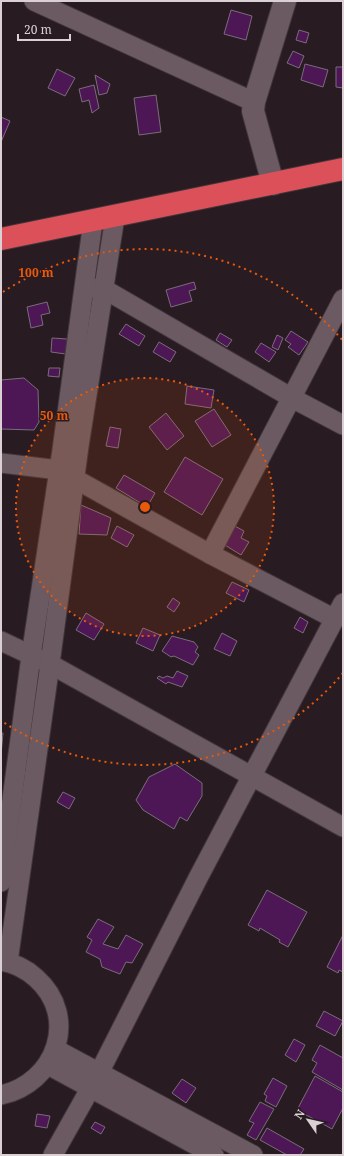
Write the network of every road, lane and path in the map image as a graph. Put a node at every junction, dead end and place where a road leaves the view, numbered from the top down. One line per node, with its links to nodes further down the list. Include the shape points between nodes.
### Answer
1 (36, 1): 3 (street)
2 (285, 1): 3 (street)
3 (254, 102): 5 (street, via 256,128)
4 (343, 169): 5 (highway)
5 (273, 184): 6 (highway)
6 (115, 217): 7 (highway); 10 (street)
7 (93, 221): 8 (highway); 9 (street)
8 (1, 239)
9 (85, 287): 10 (street); 15 (street)
10 (104, 289): 12 (street); 15 (street)
11 (343, 299): 12 (street)
12 (292, 398): 13 (street); 16 (street)
13 (343, 425)
14 (1, 463): 15 (street)
15 (67, 474): 16 (street); 19 (street); 20 (street)
16 (210, 554): 17 (street)
17 (339, 611): 21 (street)
18 (1, 641): 19 (street)
19 (31, 656): 20 (street); 23 (street)
20 (50, 664): 21 (street); 24 (street)
21 (251, 777): 22 (street); 26 (street)
22 (343, 827)
23 (1, 882)
24 (4, 962): 25 (street, via 28,971 44,986 55,1005 59,1027)
25 (52, 1057): 26 (street); 27 (street, via 34,1081 15,1092)
26 (94, 1080): 28 (street); 29 (street); 30 (street)
27 (1, 1094)
28 (53, 1155)
29 (214, 1155)
30 (253, 1155)

